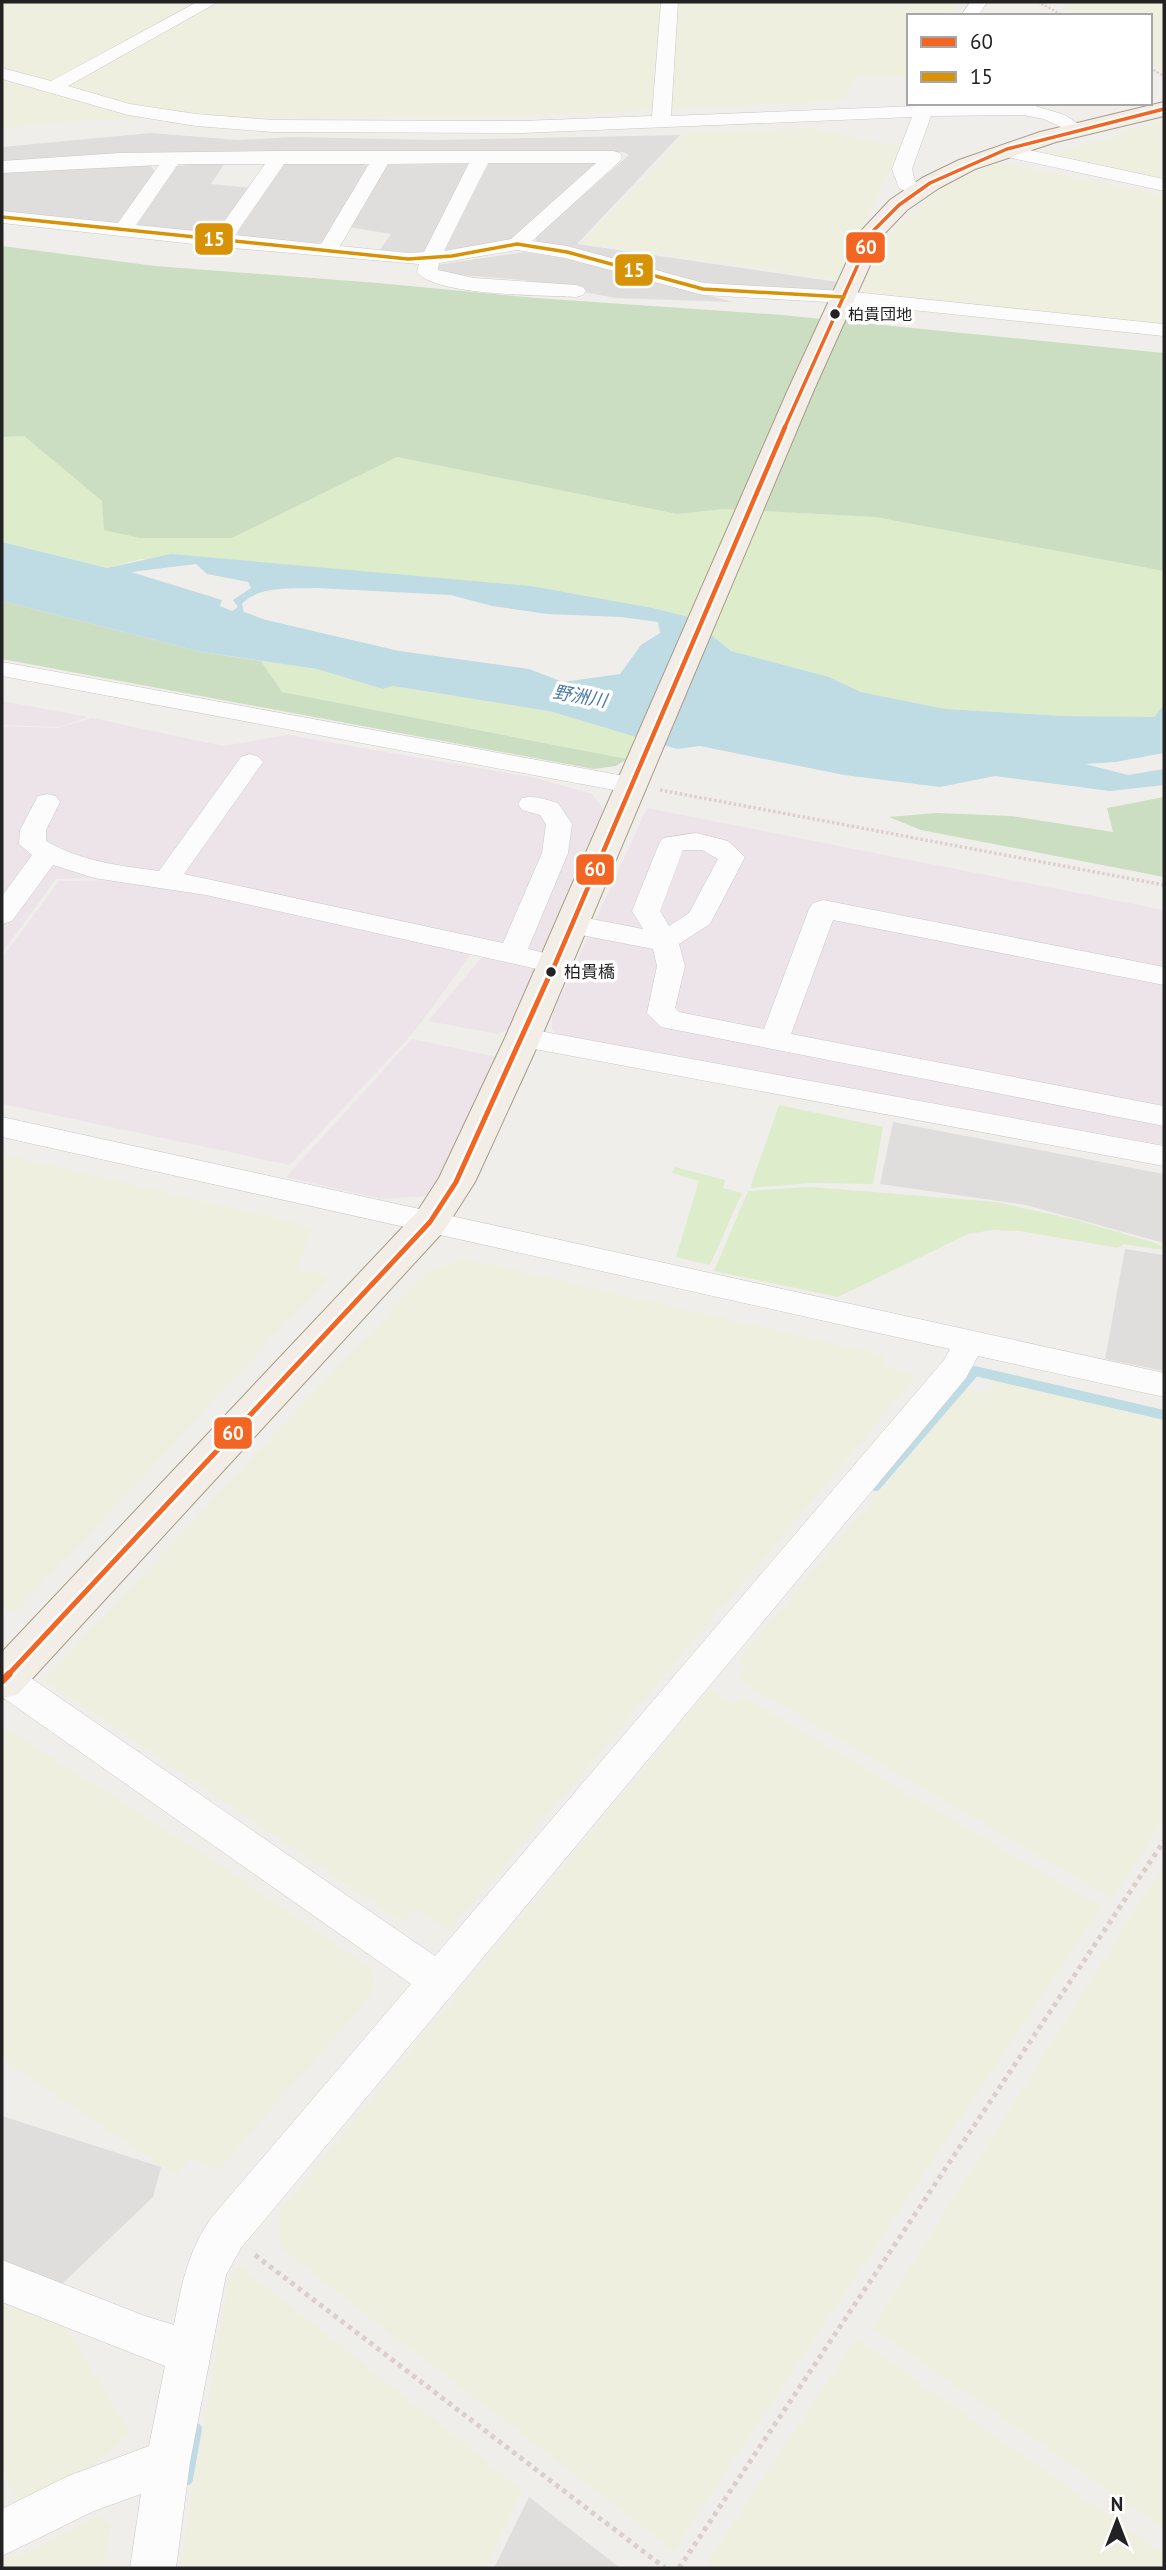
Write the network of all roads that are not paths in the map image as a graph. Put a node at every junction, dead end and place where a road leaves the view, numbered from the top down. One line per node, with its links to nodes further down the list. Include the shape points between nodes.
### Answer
1 (209, 2): 4 (street)
2 (670, 2): 7 (street)
3 (2, 73): 4 (street)
4 (52, 88): 7 (street, via 128,109 273,126)
5 (925, 107): 7 (street); 8 (street, via 1039,110); 16 (street, via 902,169 906,184)
6 (1164, 109): 8 (main road)
7 (661, 123)
8 (1077, 129): 9 (main road)
9 (1005, 151): 15 (street); 16 (main road)
10 (382, 157): 11 (street); 12 (street); 21 (street)
11 (482, 157): 20 (street, via 613,157); 22 (street)
12 (279, 158): 13 (street); 19 (street)
13 (172, 159): 14 (street); 18 (street)
14 (2, 167)
15 (1164, 185)
16 (916, 190): 24 (main road, via 873,231)
17 (2, 217): 18 (street)
18 (122, 231): 19 (street)
19 (221, 241): 21 (street)
20 (517, 244): 22 (street); 24 (street, via 567,252 703,289)
21 (327, 251): 22 (street)
22 (430, 259): 23 (street, via 427,272 433,278)
23 (576, 292)
24 (840, 305): 25 (street); 26 (street); 29 (main road)
25 (1164, 330)
26 (1164, 344)
27 (2, 669): 29 (street)
28 (250, 762): 33 (street)
29 (635, 775): 35 (main road)
30 (47, 802): 32 (street, via 33,830 32,844)
31 (531, 804): 36 (street, via 549,809 559,824 555,853)
32 (47, 854): 33 (street, via 69,864); 34 (street)
33 (166, 881): 36 (street)
34 (2, 915)
35 (572, 924): 37 (main road); 40 (street, via 663,942 671,970 661,1013 671,1020)
36 (512, 954): 37 (street)
37 (555, 964): 39 (main road)
38 (1164, 976): 40 (street, via 823,909)
39 (523, 1038): 43 (street); 44 (main road, via 456,1182)
40 (774, 1040): 41 (street)
41 (1164, 1116)
42 (2, 1127): 44 (street)
43 (1164, 1156)
44 (430, 1222): 45 (street); 47 (main road)
45 (970, 1342): 46 (street); 48 (street, via 955,1369)
46 (1164, 1385)
47 (3, 1679): 48 (street)
48 (439, 1980): 50 (street, via 213,2252)
49 (2, 2281): 50 (street, via 145,2339)
50 (190, 2351): 51 (street)
51 (168, 2462): 52 (street, via 84,2492); 53 (street)
52 (2, 2533)
53 (153, 2568)

